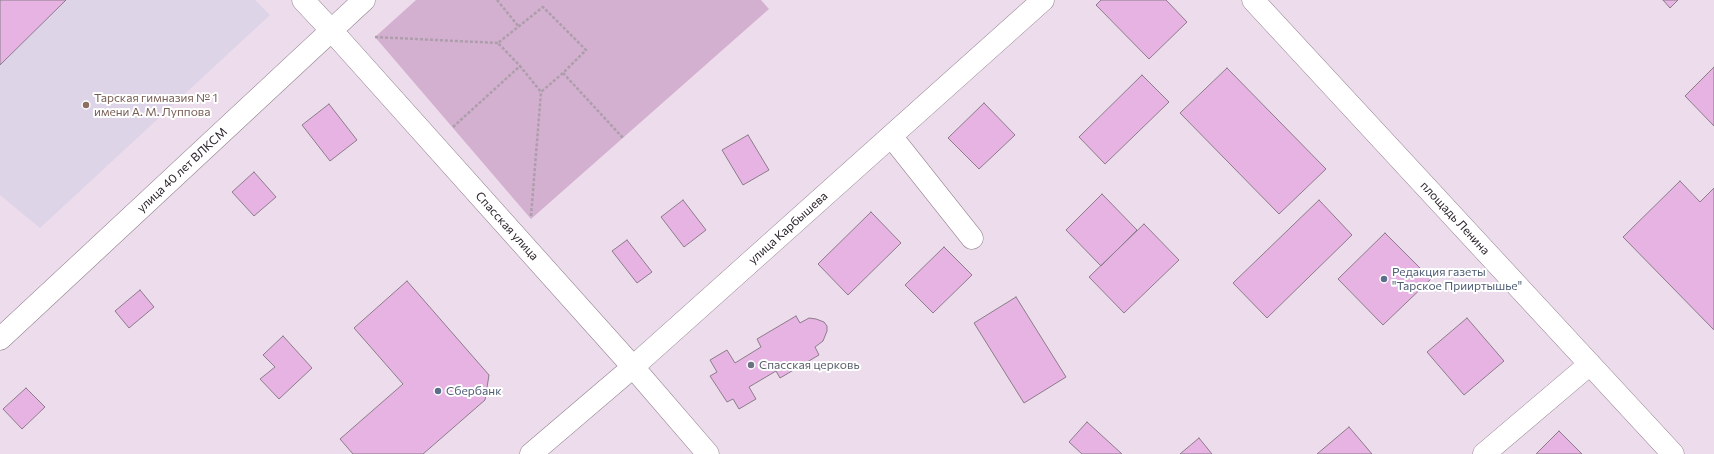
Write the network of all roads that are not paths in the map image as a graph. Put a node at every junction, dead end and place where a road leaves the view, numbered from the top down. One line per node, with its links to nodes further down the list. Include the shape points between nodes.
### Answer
1 (303, 0): 5 (street, Спасская улица)
2 (364, 0): 5 (street, улица 40 лет ВЛКСМ)
3 (1044, 0): 6 (street, улица Карбышева)
4 (1253, 0): 9 (street, площадь Ленина)
5 (332, 31): 8 (street, улица 40 лет ВЛКСМ); 10 (street, Спасская улица)
6 (891, 136): 7 (street); 10 (street, улица Карбышева)
7 (972, 238)
8 (0, 339)
9 (1590, 364): 13 (street); 14 (street, площадь Ленина)
10 (633, 367): 11 (street, улица Карбышева); 12 (street, Спасская улица)
11 (531, 454)
12 (708, 454)
13 (1484, 454)
14 (1673, 454)

